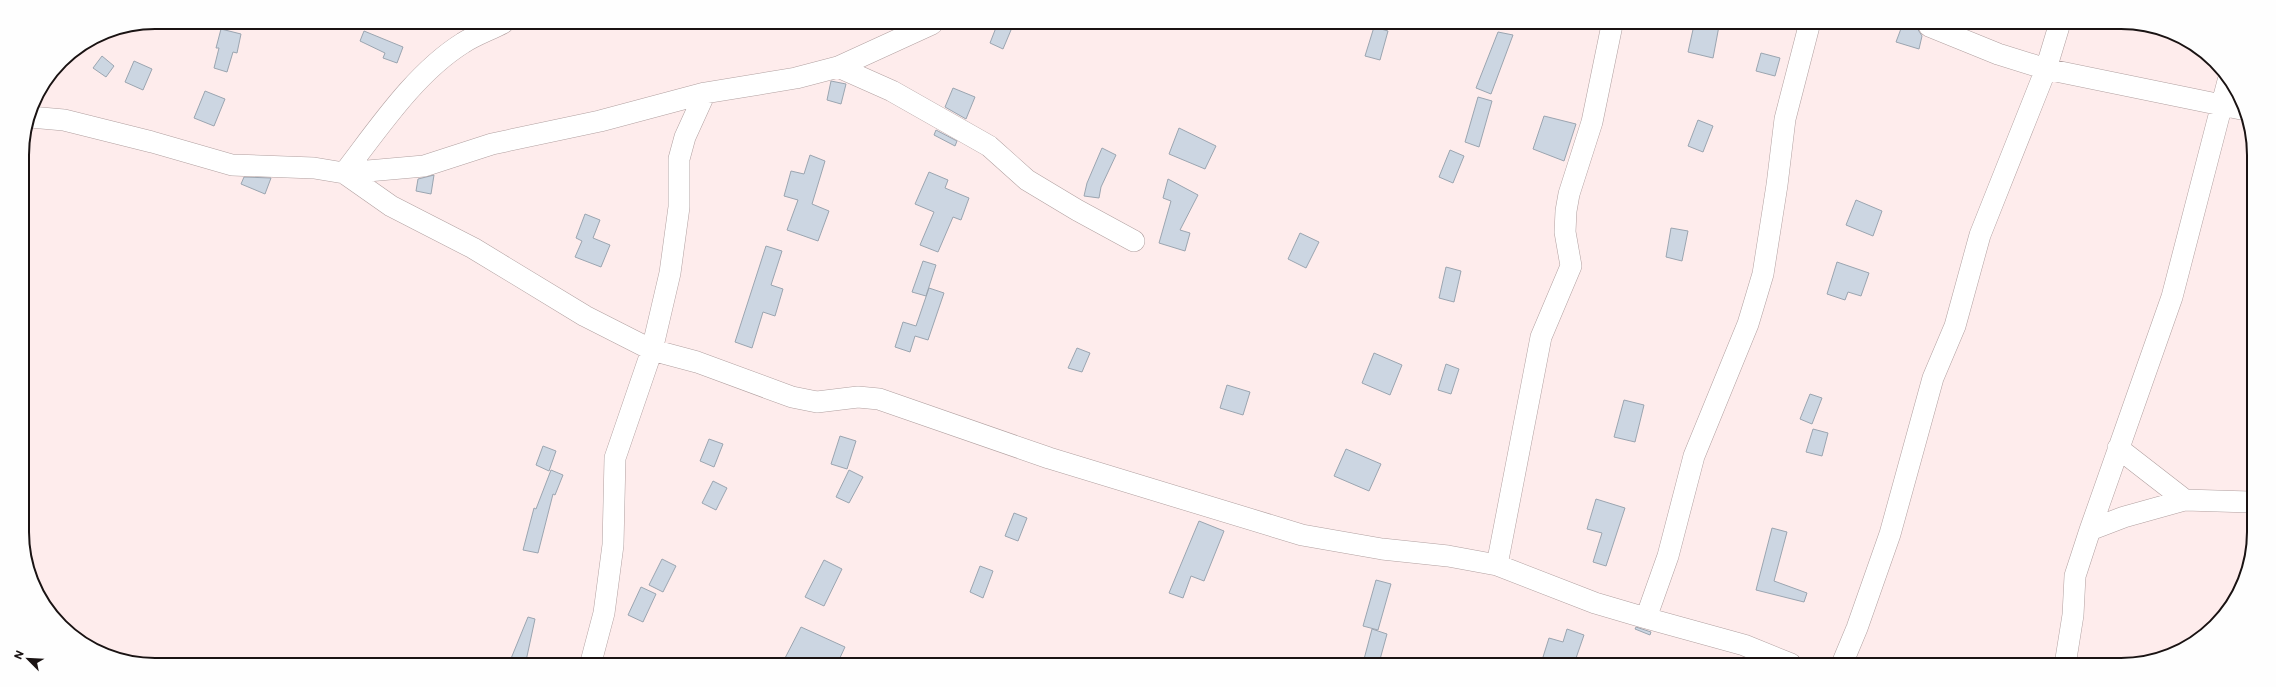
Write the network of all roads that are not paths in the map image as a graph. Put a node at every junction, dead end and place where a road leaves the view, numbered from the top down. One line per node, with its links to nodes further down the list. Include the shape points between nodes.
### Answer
1 (492, 29): 14 (street, via 463,43 429,70 387,117)
2 (921, 29): 7 (street)
3 (1611, 29): 21 (street, via 1592,122 1566,211 1565,232 1571,266 1541,337)
4 (1808, 29): 22 (street, via 1785,118 1763,274 1748,324 1694,456 1668,556)
5 (1936, 29): 8 (street)
6 (2059, 29): 8 (street)
7 (838, 67): 10 (street, via 796,78); 15 (street, via 892,91 989,146 1027,180)
8 (2046, 70): 11 (street); 25 (street, via 1980,235 1954,326 1934,378 1890,534 1858,628)
9 (2227, 86): 11 (street)
10 (705, 93): 14 (street, via 593,122 492,144 424,166); 16 (street, via 685,137 679,159 679,207 670,273)
11 (2222, 104): 12 (street); 17 (street, via 2172,296)
12 (2238, 108)
13 (35, 117): 14 (street, via 64,120 232,165 314,168)
14 (344, 173): 16 (street, via 391,206 474,248 585,316)
15 (1134, 240)
16 (652, 350): 21 (street, via 697,362 792,397 817,402 858,396 879,399 1049,458 1302,535 1382,550 1448,556); 23 (street, via 615,458 613,545 604,613)
17 (2118, 448): 18 (street); 20 (street)
18 (2185, 500): 19 (street); 20 (street, via 2124,517)
19 (2247, 502)
20 (2090, 530): 26 (street, via 2075,576 2073,614)
21 (1497, 565): 22 (street, via 1595,603)
22 (1646, 618): 24 (street, via 1744,645)
23 (591, 658)
24 (1776, 658)
25 (1845, 658)
26 (2066, 658)

